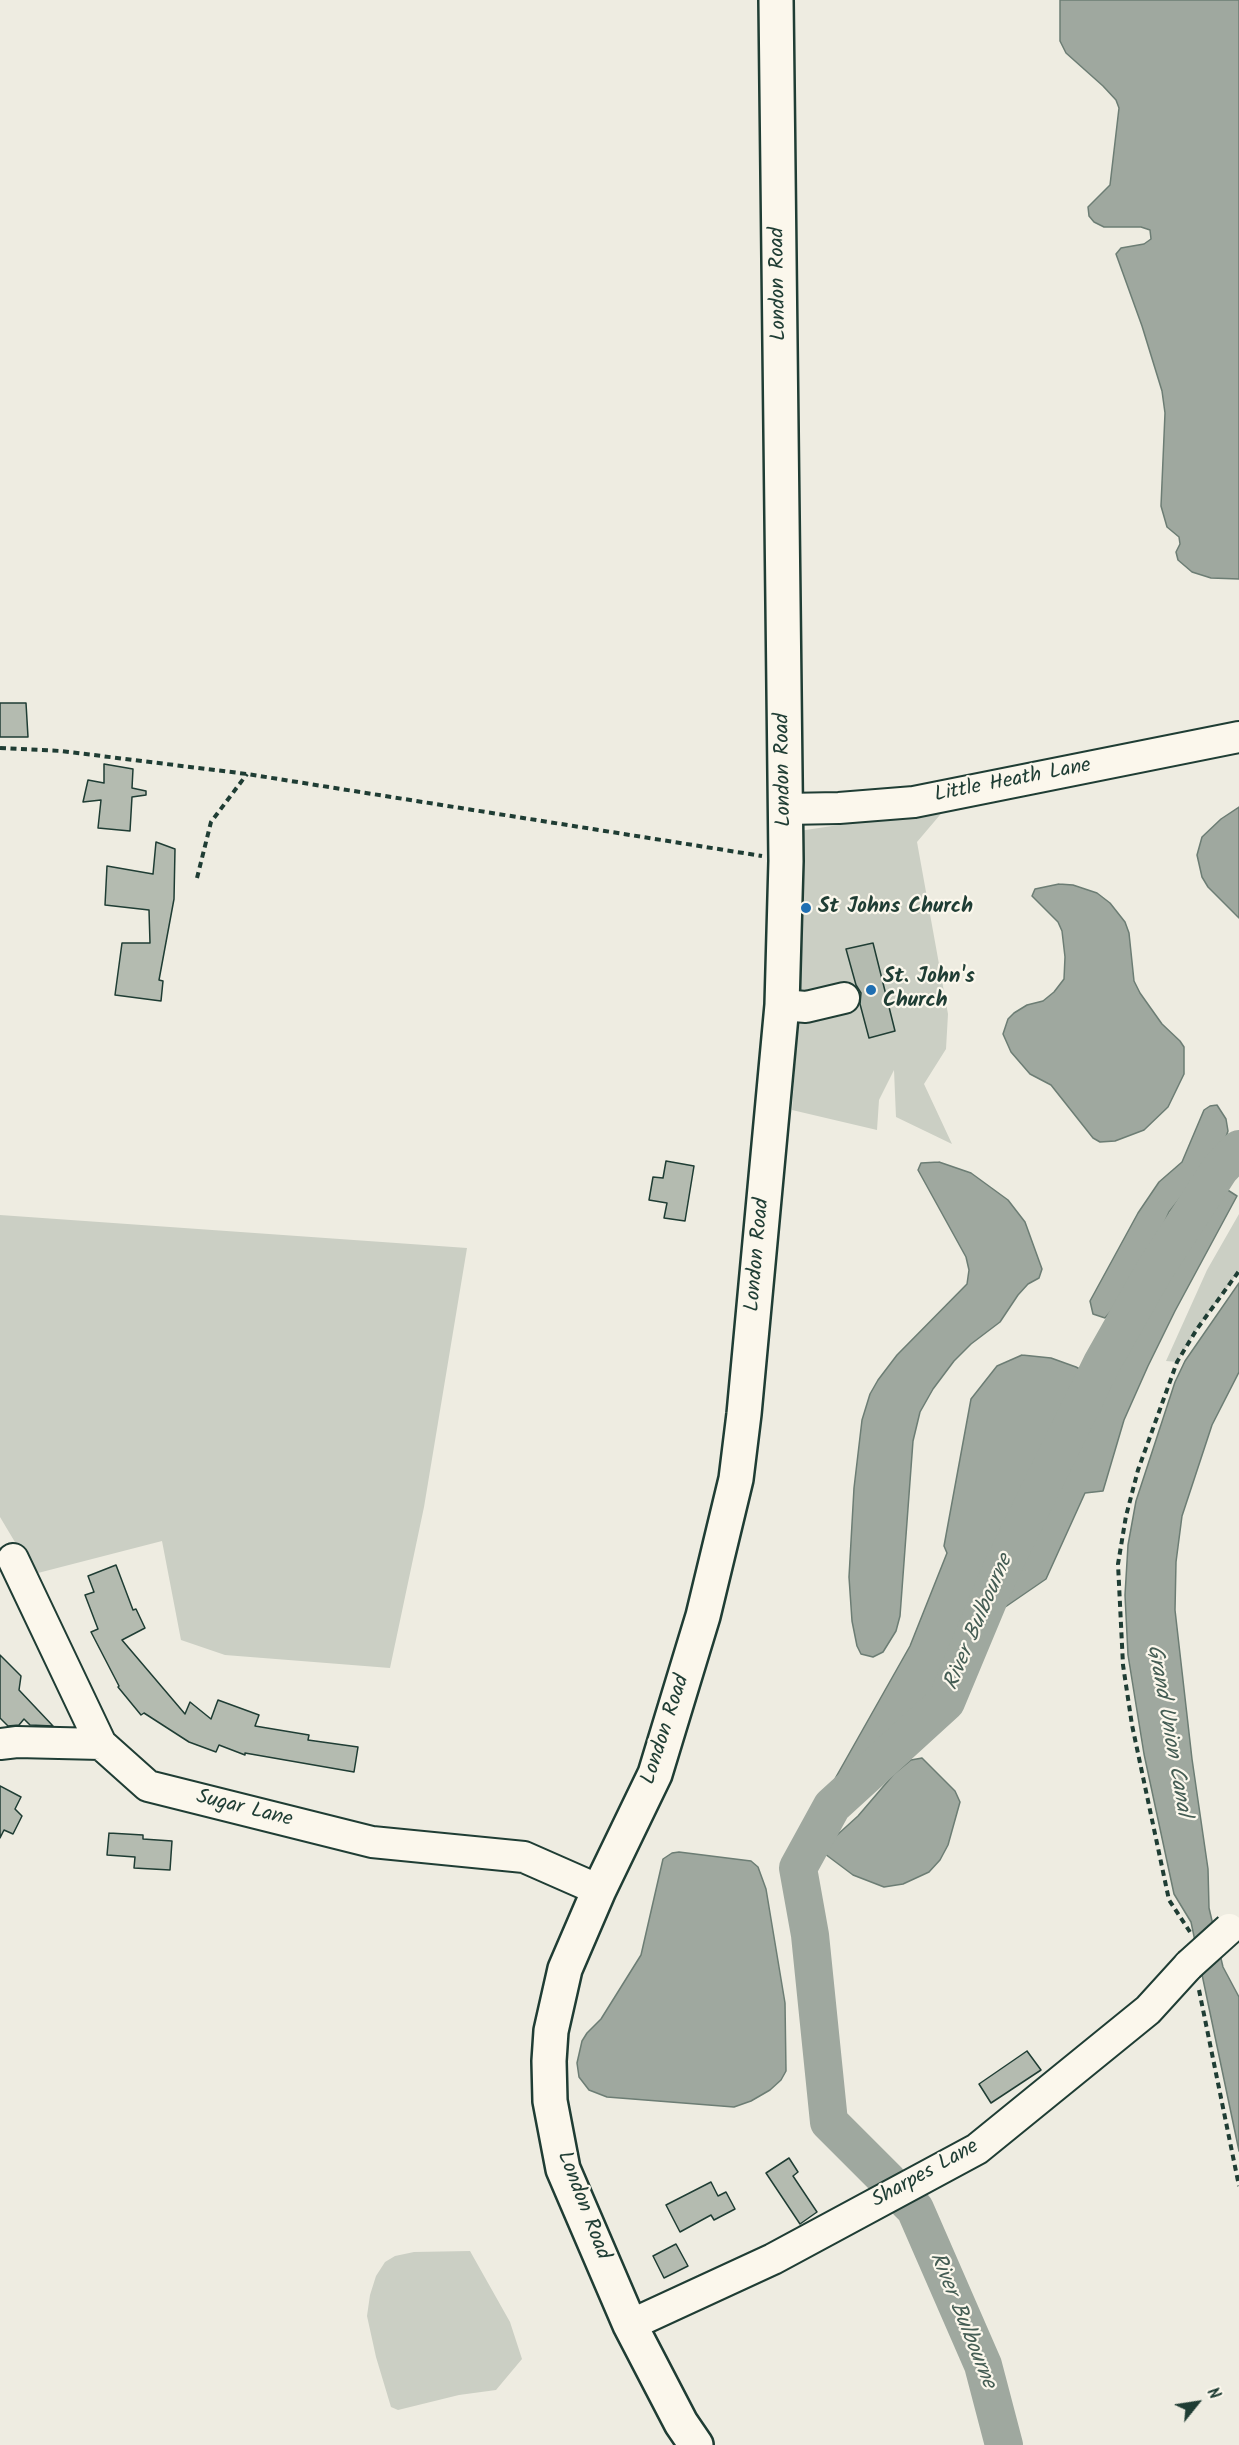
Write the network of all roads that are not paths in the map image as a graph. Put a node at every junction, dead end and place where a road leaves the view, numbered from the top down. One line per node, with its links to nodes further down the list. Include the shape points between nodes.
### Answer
1 (776, 0): 3 (main road, London Road)
2 (1239, 736): 3 (street, Little Heath Lane, via 914,802)
3 (785, 809): 5 (main road, London Road)
4 (844, 998): 5 (street, via 806,1007)
5 (782, 1005): 9 (main road, London Road, via 736,1479 704,1616 655,1774)
6 (13, 1559): 8 (street, Sugar Lane)
7 (0, 1744): 8 (street)
8 (101, 1744): 9 (street, Sugar Lane, via 148,1786 372,1842 524,1857)
9 (599, 1890): 11 (main road, London Road, via 565,1969 551,2031 550,2101 563,2169)
10 (1234, 1926): 11 (street, Sharpes Lane, bridge, via 1148,2010 977,2150 772,2259)
11 (630, 2325): 12 (main road, London Road)
12 (696, 2445)

